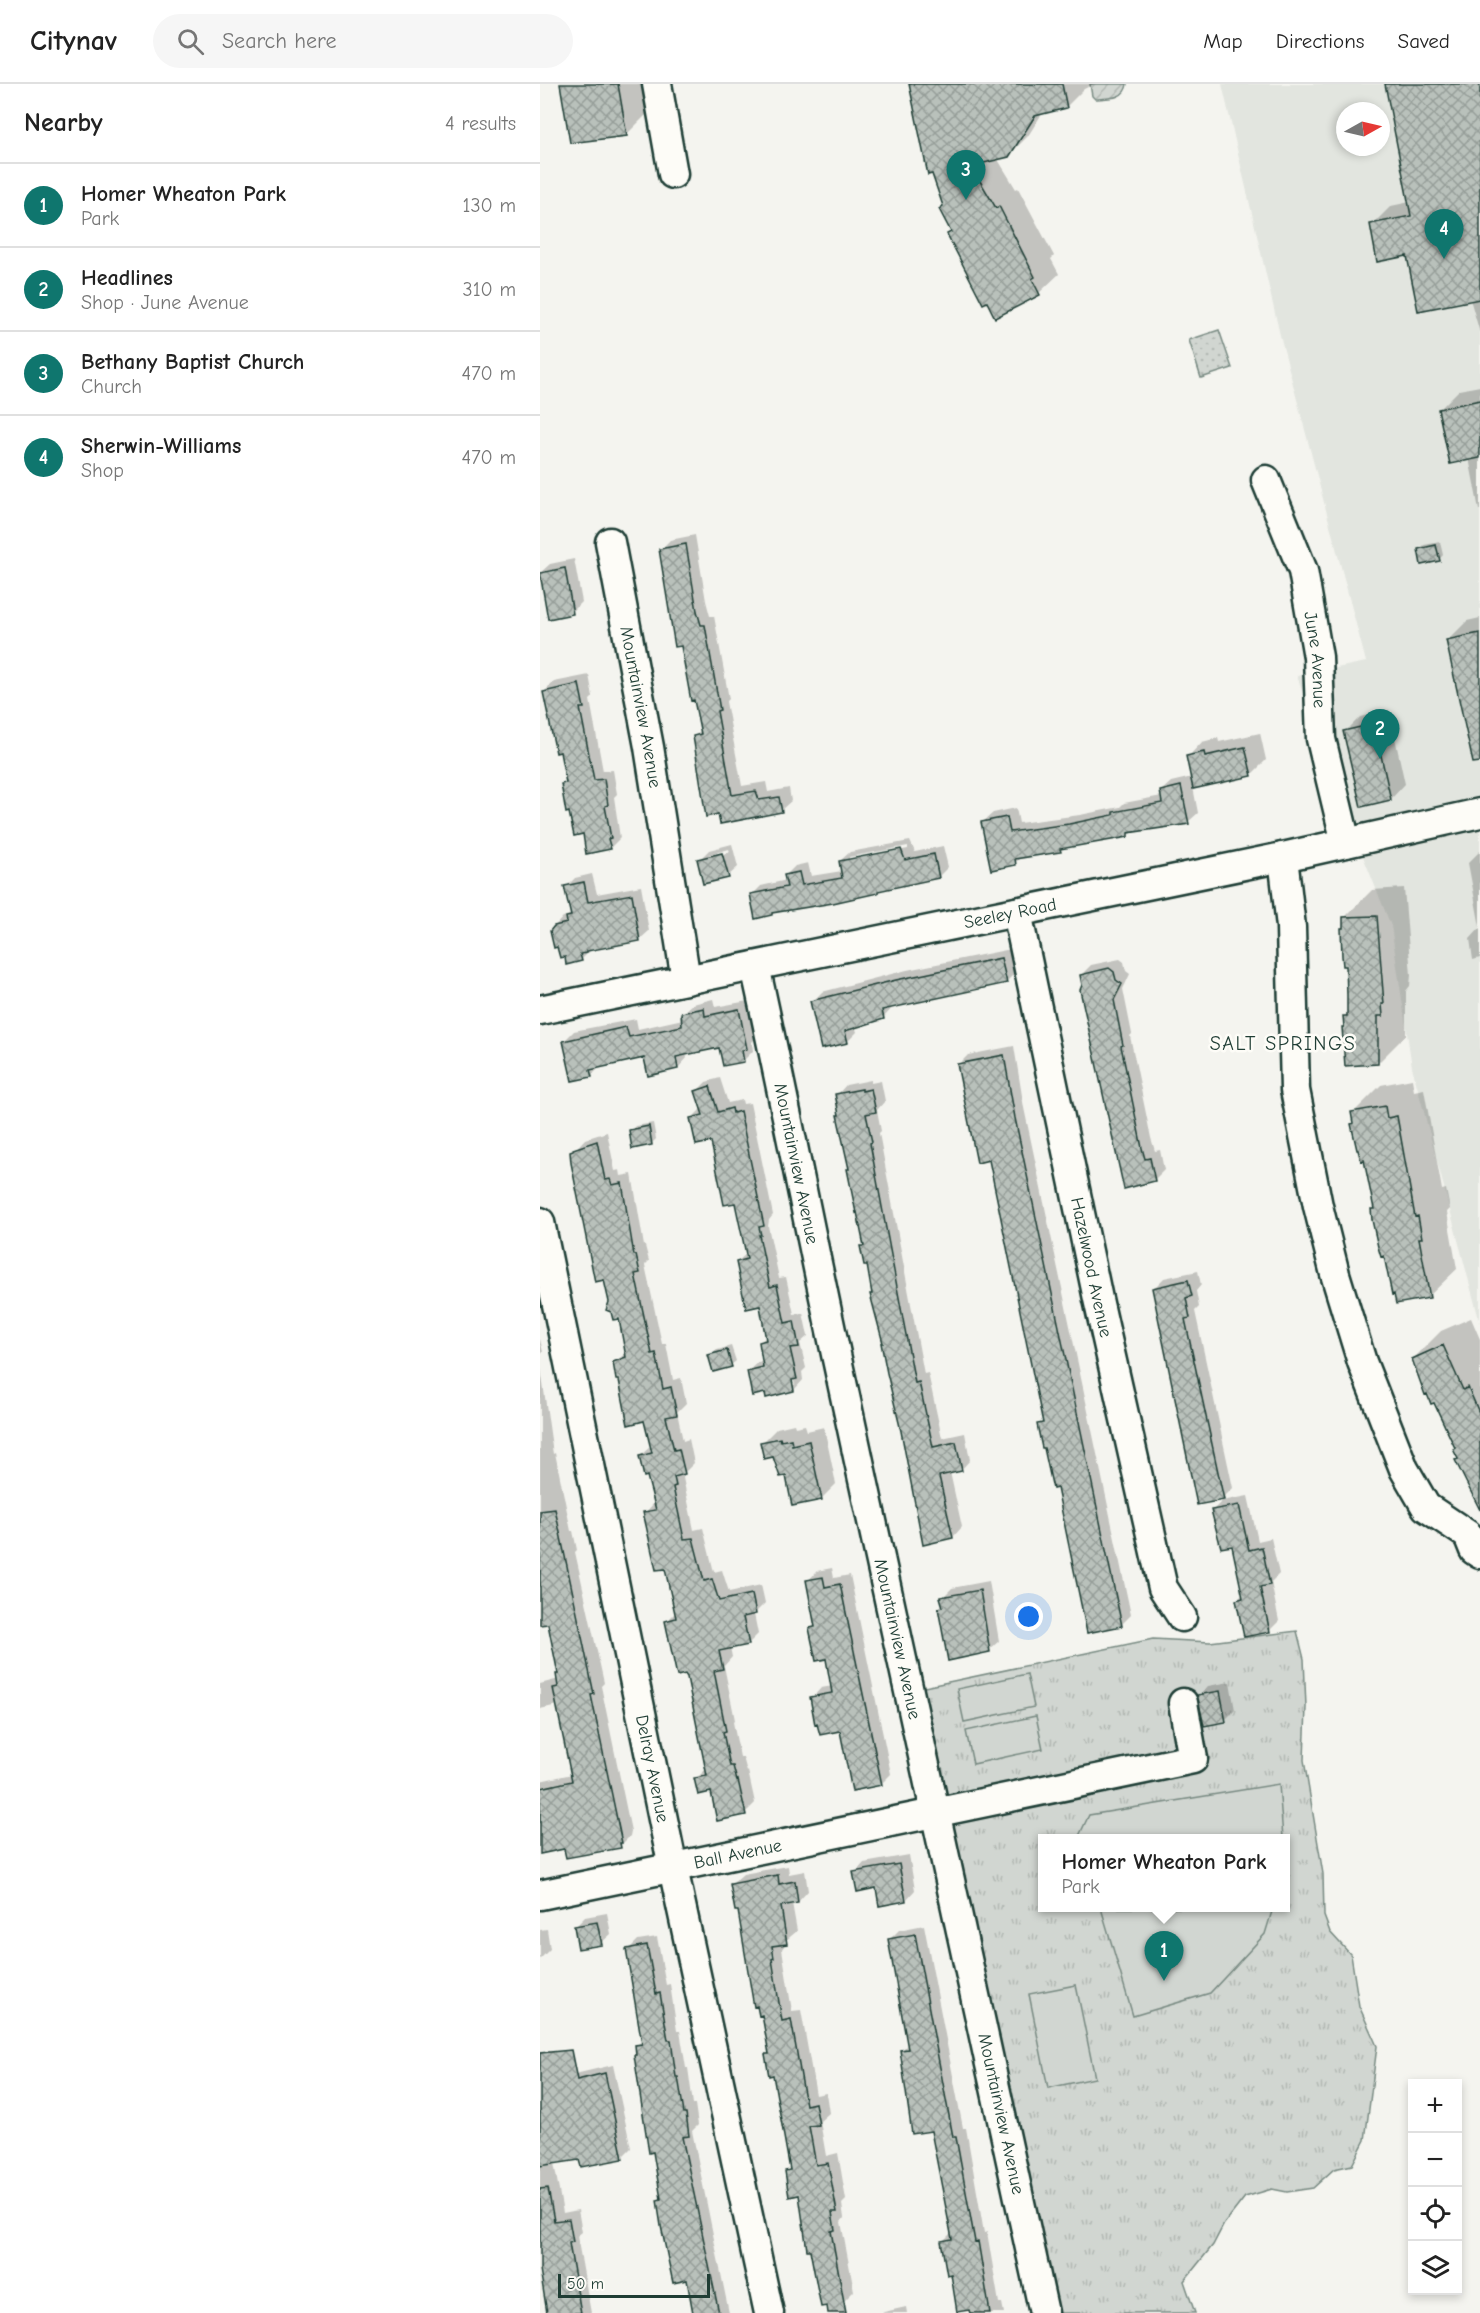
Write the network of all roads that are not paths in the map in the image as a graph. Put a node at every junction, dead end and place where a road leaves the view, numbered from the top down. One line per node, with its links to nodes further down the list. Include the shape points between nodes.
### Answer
1 (657, 84): 2 (street)
2 (673, 174)
3 (1266, 480): 6 (street, June Avenue, via 1303,571 1318,657 1321,739)
4 (610, 542): 10 (street, Mountainview Avenue, via 650,747)
5 (1480, 813): 6 (street, Seeley Road)
6 (1346, 843): 7 (street, Seeley Road)
7 (1283, 856): 8 (street, Seeley Road); 13 (street, via 1291,927 1295,1090 1317,1206 1335,1274 1362,1362 1404,1469 1426,1507)
8 (1017, 912): 9 (street, Seeley Road); 14 (street, Hazelwood Avenue, via 1163,1588)
9 (755, 966): 10 (street, Seeley Road); 16 (street, Mountainview Avenue)
10 (686, 980): 11 (street, Seeley Road)
11 (540, 1010)
12 (540, 1222): 17 (street, Delray Avenue)
13 (1476, 1538)
14 (1182, 1617)
15 (1183, 1702): 16 (street, Ball Avenue, via 1193,1759)
16 (937, 1814): 17 (street, Ball Avenue); 20 (street, Mountainview Avenue)
17 (673, 1868): 18 (street, Ball Avenue); 19 (street, Delray Avenue)
18 (540, 1895)
19 (769, 2313)
20 (1044, 2313)

